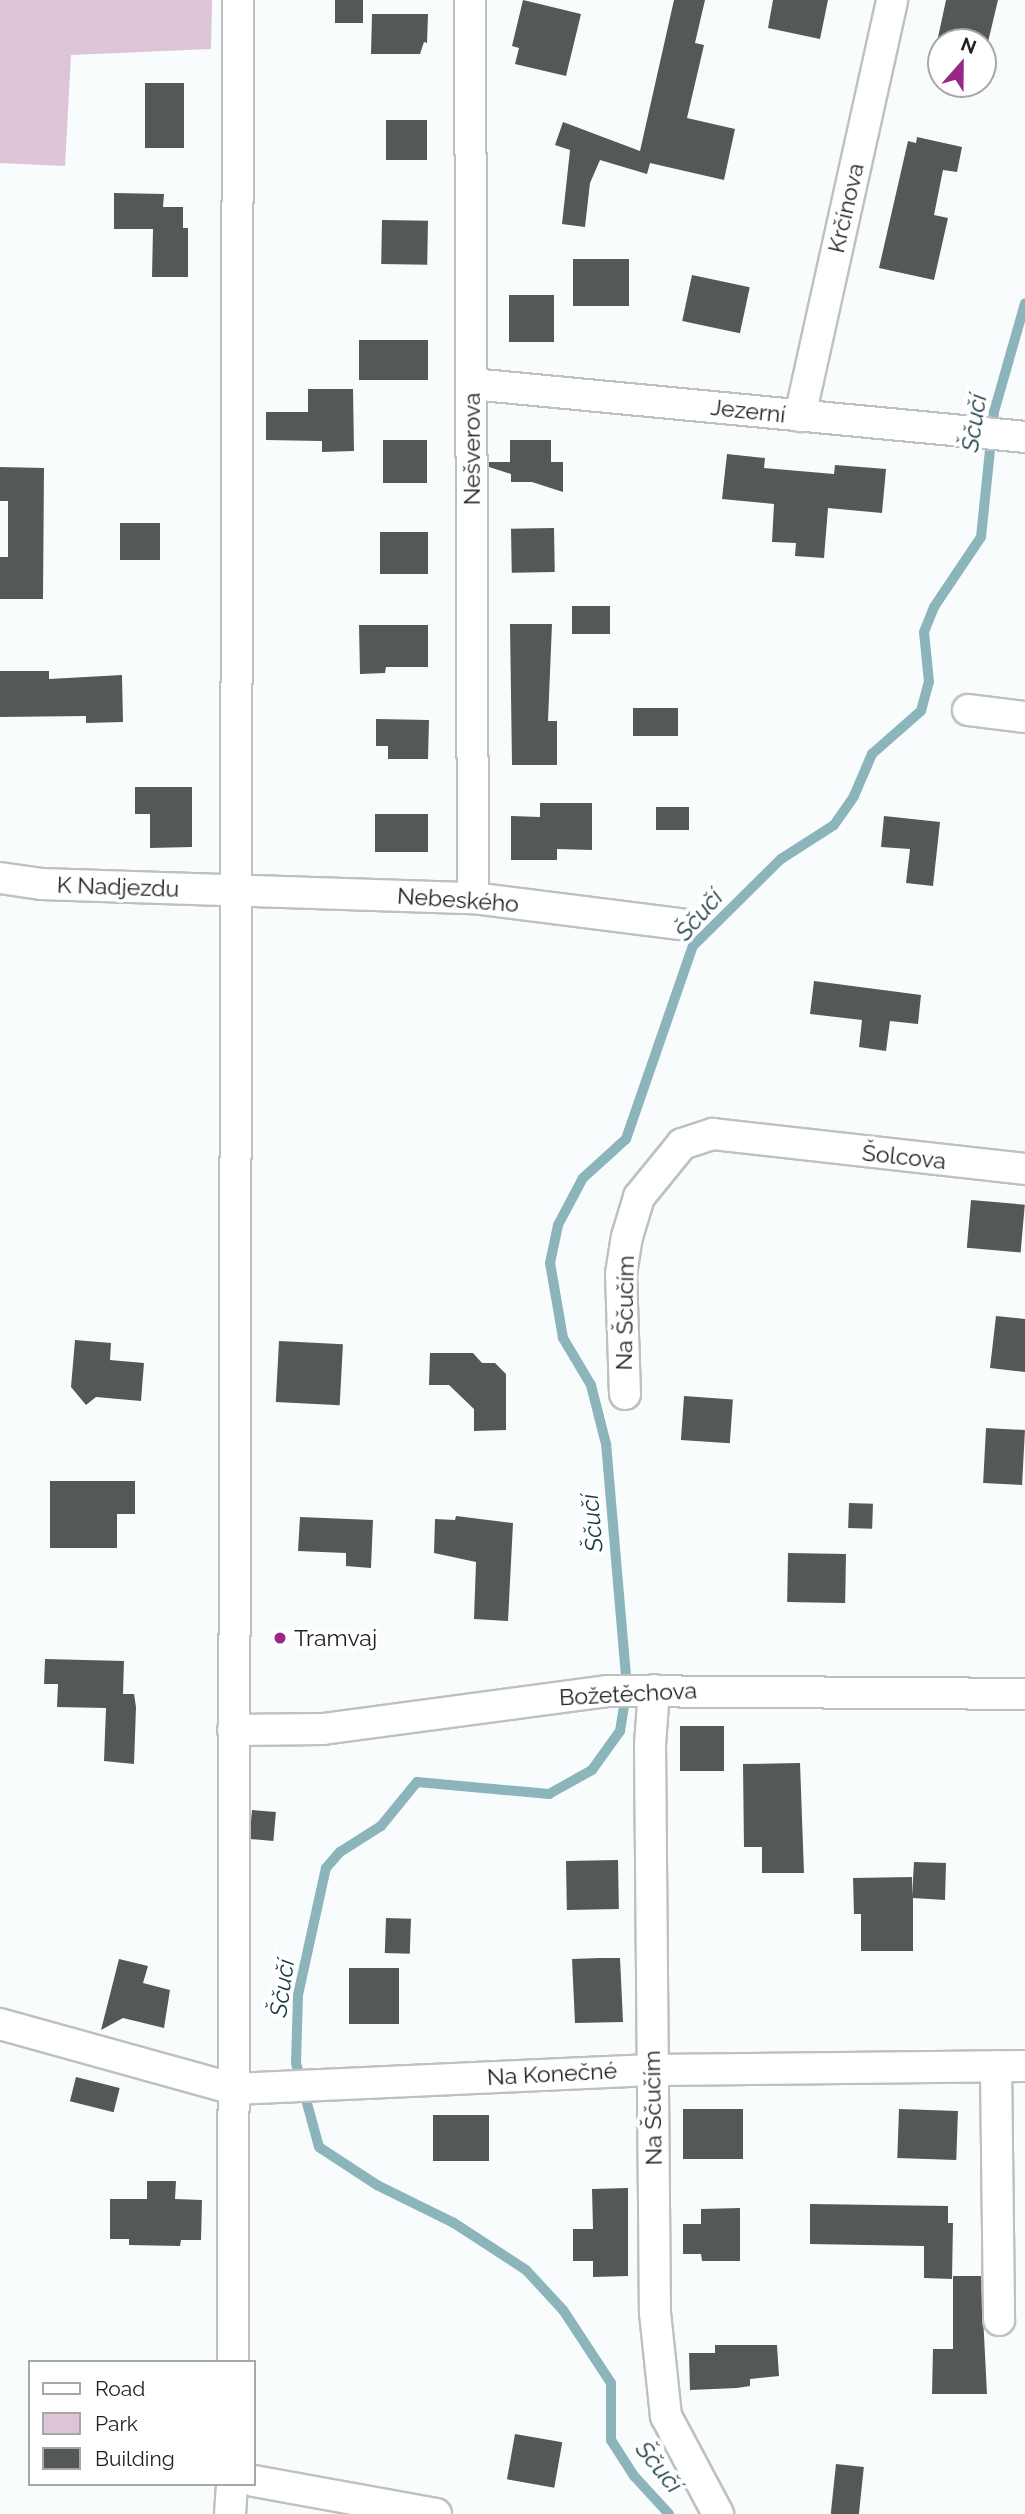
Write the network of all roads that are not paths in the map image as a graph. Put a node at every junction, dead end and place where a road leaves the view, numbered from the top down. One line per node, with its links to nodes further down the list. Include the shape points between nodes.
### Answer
1 (238, 0): 10 (street)
2 (470, 0): 4 (street, Nešverova)
3 (892, 0): 5 (street, Krčínova)
4 (472, 384): 5 (street, Jezerní); 11 (street, Nešverova)
5 (800, 416): 6 (street, Jezerní)
6 (1023, 437)
7 (968, 710): 8 (street)
8 (1025, 717)
9 (0, 878): 10 (street, K Nadjezdu)
10 (237, 891): 11 (street, Nebeského); 18 (street)
11 (473, 898): 12 (street, Nebeského)
12 (679, 924)
13 (784, 1144): 14 (street, Šolcova); 15 (street, Na Ščučím, via 713,1134 682,1144 639,1197 621,1274)
14 (1025, 1170)
15 (625, 1394)
16 (651, 1690): 17 (street, Božetěchova); 18 (street, Božetěchova, via 608,1691 323,1729); 21 (street, Na Ščučím)
17 (1025, 1694)
18 (233, 1730): 22 (street)
19 (0, 2024): 22 (street, Na Konečné)
20 (1010, 2066): 21 (street, Na Konečné); 23 (street, Na Konečné)
21 (652, 2070): 22 (street, Na Konečné); 29 (street, Na Ščučím, via 655,2313 667,2416)
22 (234, 2089): 24 (street)
23 (999, 2320)
24 (233, 2360)
25 (256, 2481): 28 (street)
26 (232, 2486): 27 (street)
27 (230, 2514)
28 (436, 2514)
29 (718, 2514)

